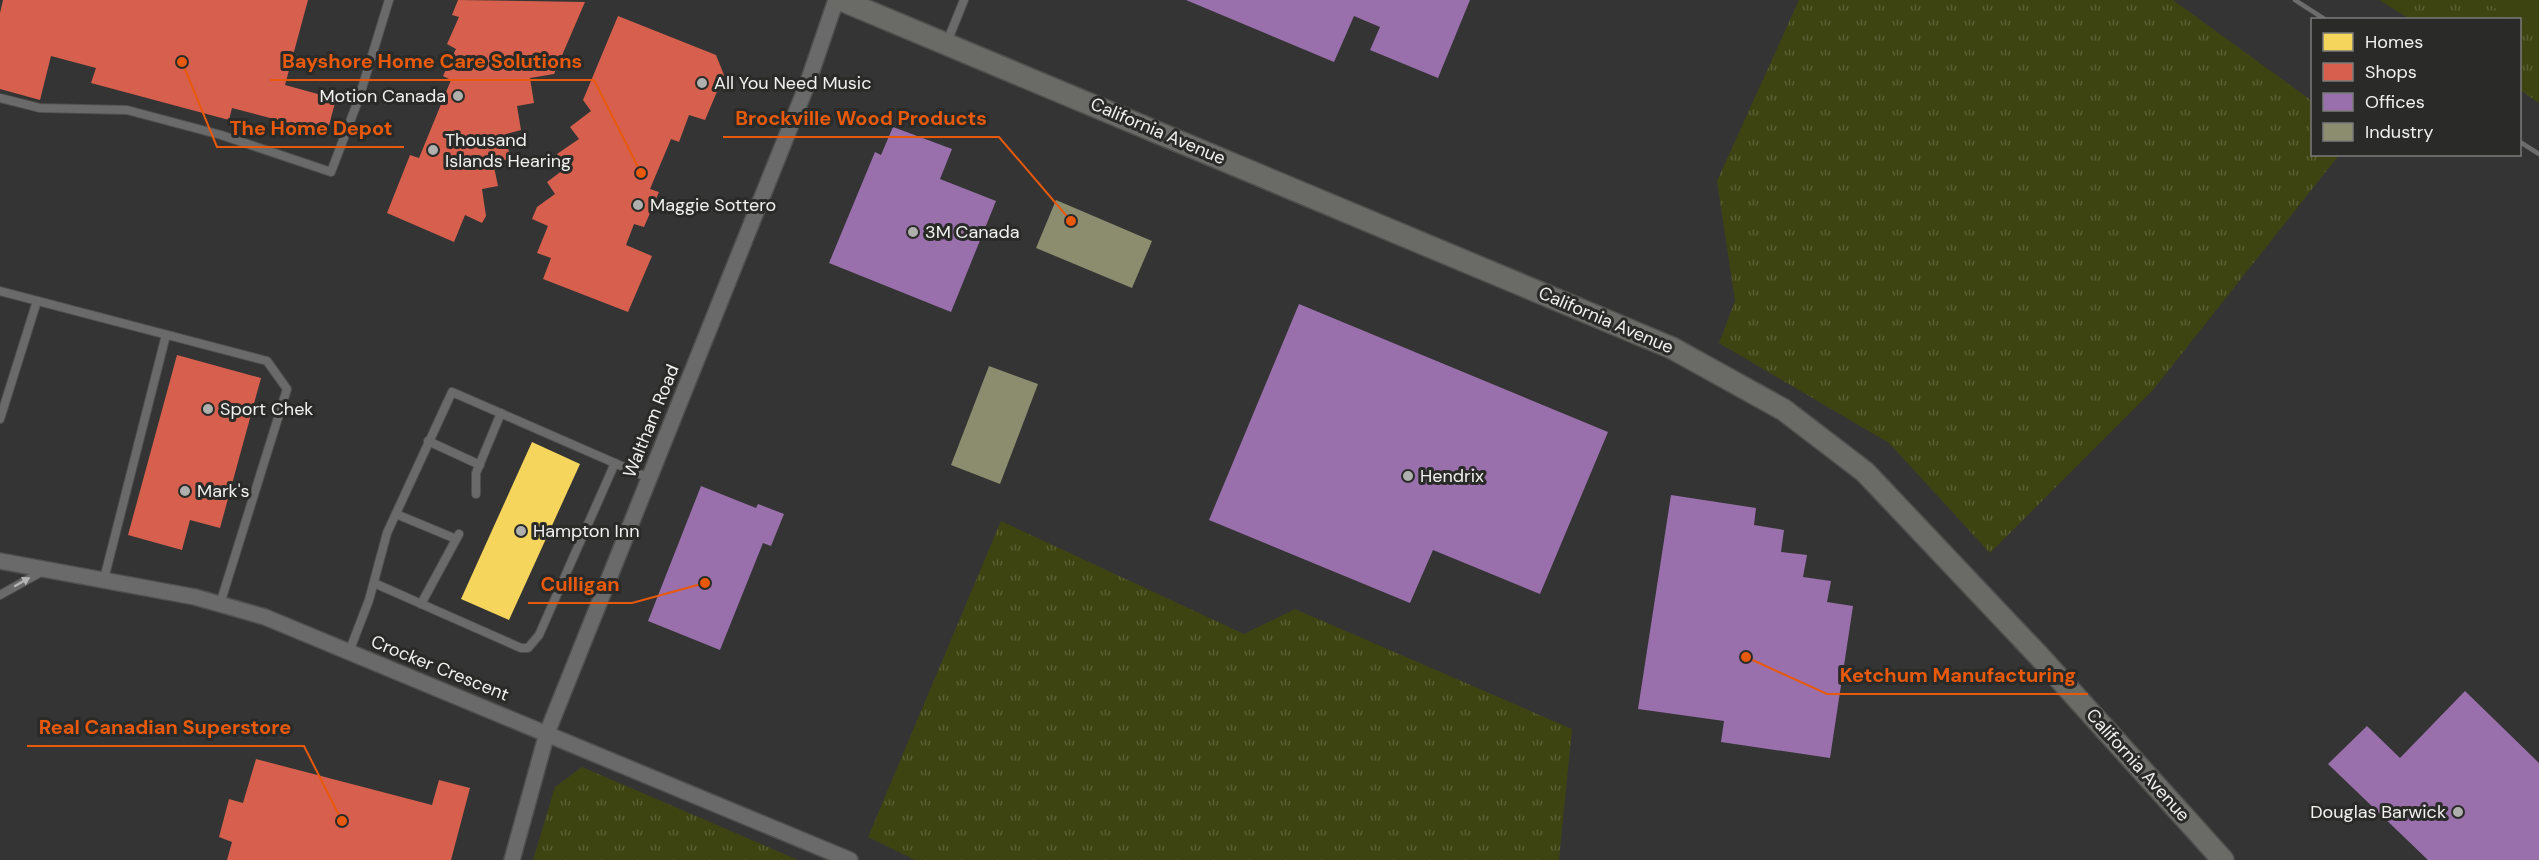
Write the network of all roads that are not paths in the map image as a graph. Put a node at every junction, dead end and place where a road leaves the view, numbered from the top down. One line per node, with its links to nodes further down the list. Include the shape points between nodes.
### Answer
1 (389, 0): 6 (lane, via 331,172 221,135 127,110 40,108)
2 (836, 0): 15 (street, Waltham Road, via 807,85)
3 (841, 0): 5 (street, California Avenue)
4 (964, 0): 5 (lane)
5 (947, 43): 29 (street, California Avenue, via 1672,348 1784,410 1865,472 2040,657)
6 (0, 99)
7 (0, 291): 8 (lane)
8 (37, 301): 9 (lane); 11 (lane)
9 (166, 335): 20 (lane); 24 (lane, via 267,361 287,389)
10 (501, 413): 12 (lane, via 452,392); 13 (lane); 14 (lane)
11 (0, 419)
12 (428, 441): 14 (lane); 17 (lane)
13 (615, 463): 15 (lane); 23 (lane, via 539,635 528,648)
14 (480, 465): 16 (lane)
15 (649, 478): 26 (street, Waltham Road)
16 (476, 494)
17 (396, 514): 21 (lane); 23 (lane, via 458,537)
18 (0, 561): 19 (street, Crocker Crescent)
19 (45, 570): 20 (street, Crocker Crescent); 22 (lane, one-way to 19)
20 (104, 579): 24 (street, Crocker Crescent)
21 (374, 582): 23 (lane); 25 (lane)
22 (0, 595)
23 (421, 603)
24 (220, 604): 25 (street, Crocker Crescent, via 265,617)
25 (349, 652): 26 (street, Crocker Crescent)
26 (547, 733): 27 (street, Waltham Road); 28 (street, Crocker Crescent)
27 (512, 860)
28 (850, 860)
29 (2223, 860)

